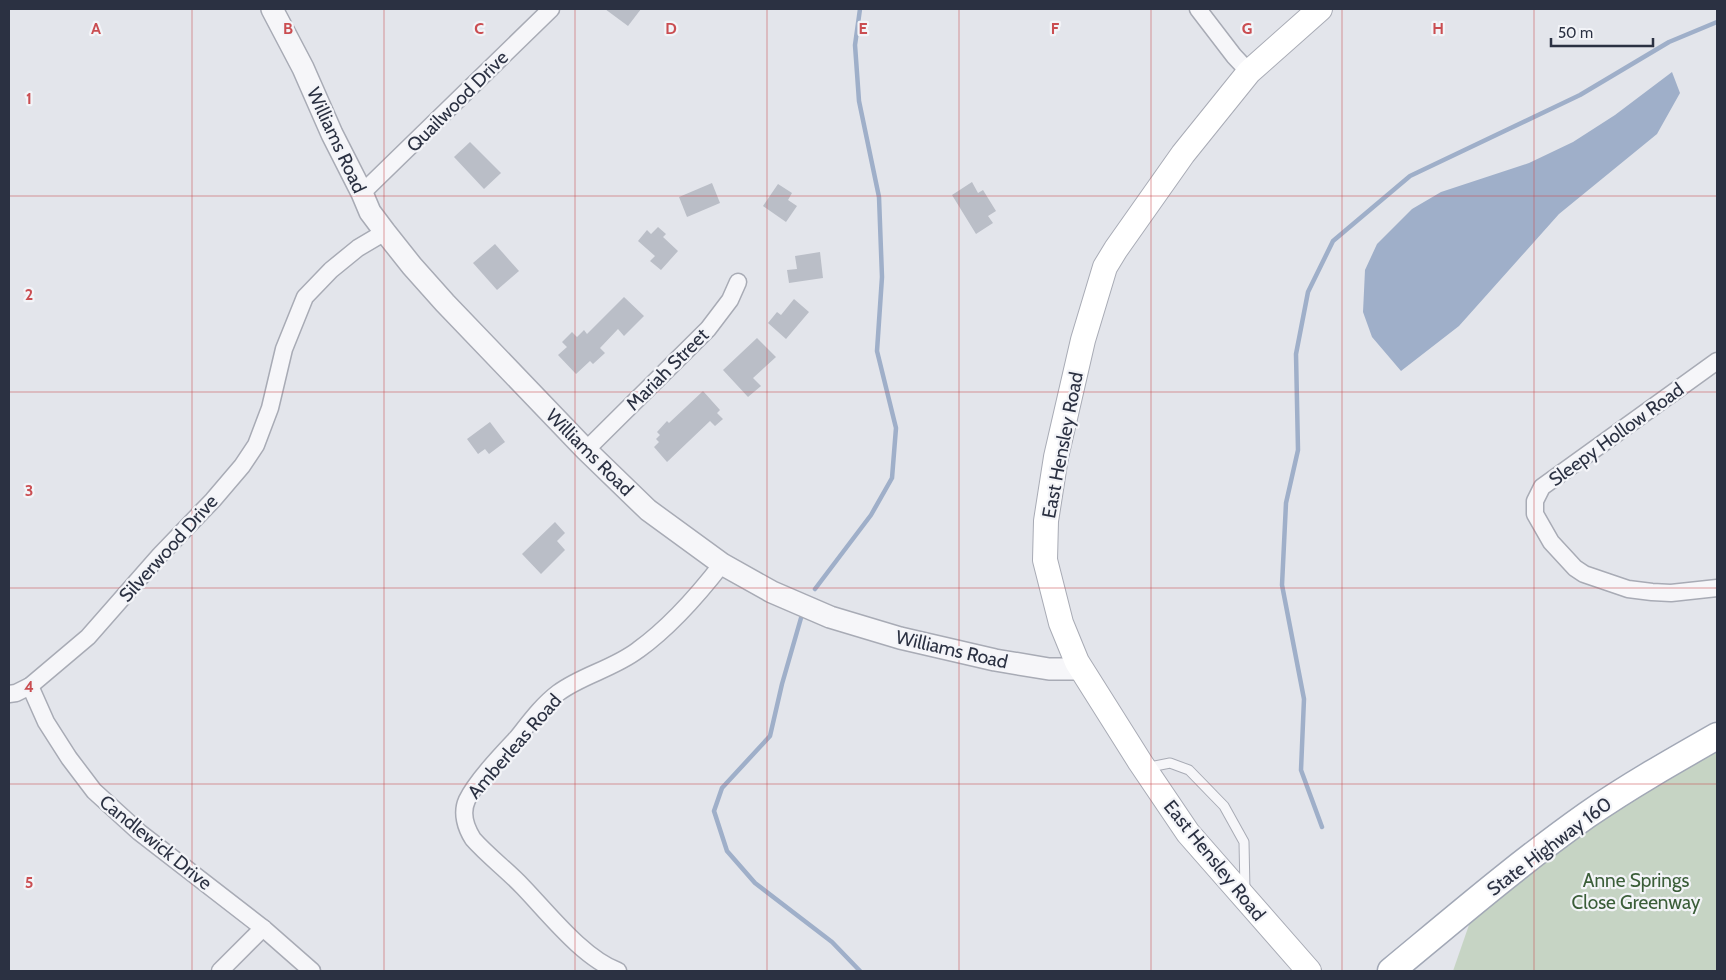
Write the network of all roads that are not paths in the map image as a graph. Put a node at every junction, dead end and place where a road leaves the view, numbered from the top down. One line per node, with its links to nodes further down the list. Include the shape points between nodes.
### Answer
1 (272, 9): 6 (street, Williams Road, via 304,68)
2 (551, 9): 6 (street, Quailwood Drive)
3 (1198, 9): 5 (street)
4 (1320, 9): 5 (main road, East Hensley Road)
5 (1250, 72): 13 (main road, East Hensley Road, via 1183,154 1116,249 1100,279 1056,457 1046,521 1046,560 1062,623)
6 (362, 193): 7 (street, Williams Road, via 370,212)
7 (385, 232): 10 (street, Williams Road, via 445,303); 14 (street, Silverwood Drive, via 358,248 305,297 284,349 270,408 256,445 242,466 88,637)
8 (738, 282): 10 (street, Mariah Street, via 730,300 708,329)
9 (1717, 361): 12 (street, Sleepy Hollow Road, via 1542,487 1535,514 1551,542 1584,574 1628,589 1652,592 1671,594)
10 (586, 450): 11 (street, Williams Road, via 648,510)
11 (722, 564): 13 (street, Williams Road, via 772,592 830,617 900,638 995,660); 22 (street, Amberleas Road, via 687,605 637,651 556,694 494,763 466,801 467,830 473,839 590,954)
12 (1717, 588)
13 (1081, 669): 17 (main road, East Hensley Road)
14 (30, 686): 15 (street, Silverwood Drive); 19 (street, Candlewick Drive, via 46,722 94,791 139,832)
15 (9, 694)
16 (1717, 736): 24 (main road, State Highway 160, via 1588,814)
17 (1144, 768): 18 (main road, East Hensley Road, via 1188,833); 18 (lane, via 1170,763 1189,770 1224,806 1244,842)
18 (1245, 899): 23 (main road, East Hensley Road)
19 (264, 928): 20 (street); 21 (street, Candlewick Drive)
20 (220, 971)
21 (312, 971)
22 (618, 971)
23 (1308, 971)
24 (1391, 971)

